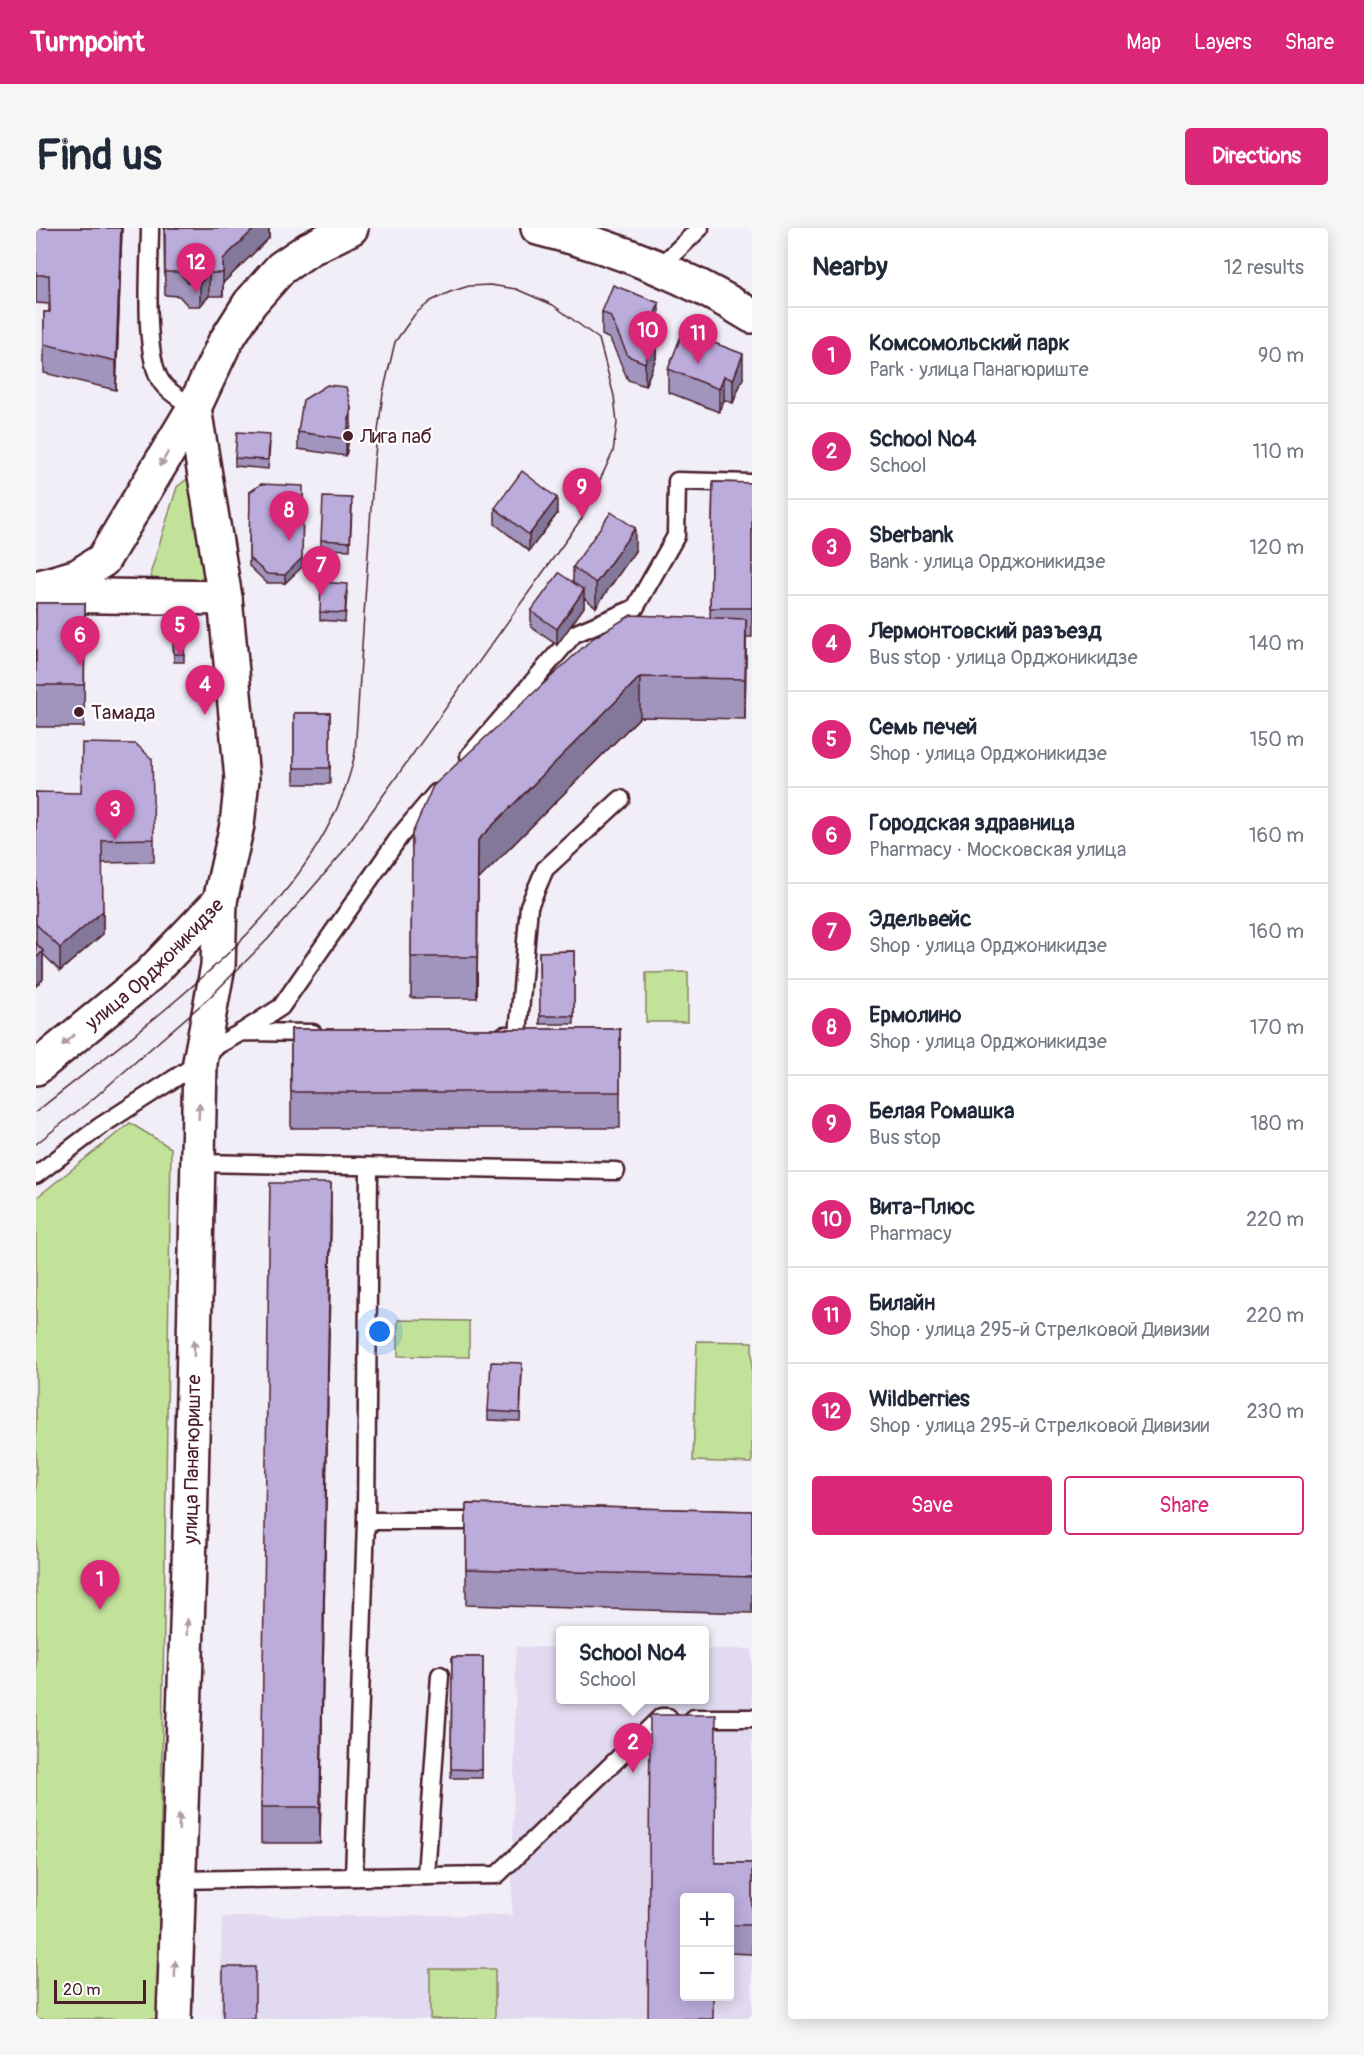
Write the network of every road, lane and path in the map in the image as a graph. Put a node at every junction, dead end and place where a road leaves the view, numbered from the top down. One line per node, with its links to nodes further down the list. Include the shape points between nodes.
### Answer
1 (150, 228): 7 (lane, via 153,367 162,384)
2 (351, 228): 7 (street, via 281,268 250,303 224,345)
3 (538, 228): 5 (street, via 591,241)
4 (700, 228): 5 (lane)
5 (660, 267): 6 (street, via 708,289)
6 (752, 316)
7 (194, 408): 9 (street, one-way to 9, via 103,560 78,576); 11 (street, улица Орджоникидзе)
8 (752, 483): 12 (lane, via 677,481 676,536 635,608 574,634)
9 (36, 588)
10 (36, 595): 11 (street)
11 (225, 598): 15 (street, улица Орджоникидзе, via 242,779 237,825)
12 (460, 765)
13 (446, 783): 16 (lane, via 400,836 281,1007)
14 (621, 799): 18 (lane, via 545,869 530,906 518,1035)
15 (220, 901): 19 (street, улица Панагюриште, via 218,966); 20 (street, улица Орджоникидзе, one-way to 20, via 148,975)
16 (242, 1032): 17 (lane); 19 (lane, via 218,1045)
17 (334, 1033)
18 (483, 1035)
19 (200, 1062): 21 (street, улица Панагюриште, one-way to 19); 24 (lane, via 99,1127)
20 (36, 1068)
21 (197, 1163): 22 (lane); 31 (street, улица Панагюриште, one-way to 21, via 190,1535)
22 (369, 1168): 23 (lane); 25 (lane)
23 (616, 1171)
24 (36, 1175)
25 (366, 1521): 26 (lane); 30 (lane)
26 (502, 1521)
27 (440, 1675): 29 (lane)
28 (752, 1718): 29 (lane, via 661,1717 497,1875)
29 (426, 1876): 30 (lane)
30 (354, 1877): 31 (lane)
31 (177, 1880): 32 (street, улица Панагюриште, one-way to 31)
32 (174, 2019)

